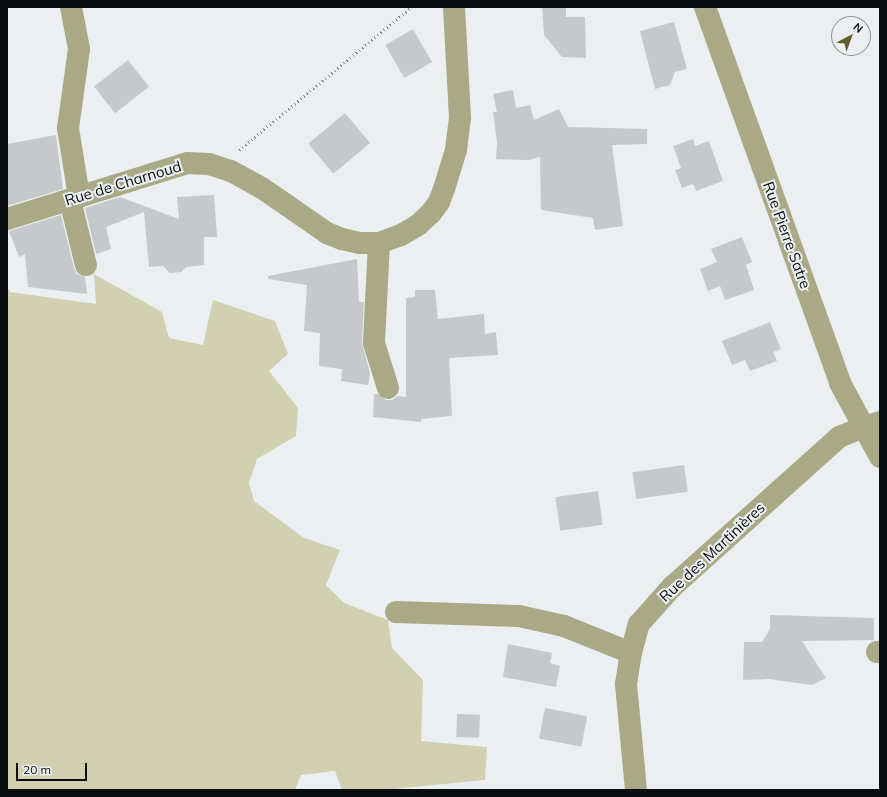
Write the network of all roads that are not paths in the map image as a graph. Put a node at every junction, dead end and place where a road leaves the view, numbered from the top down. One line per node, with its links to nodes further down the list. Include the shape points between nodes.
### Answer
1 (71, 7): 4 (street, via 79,49 68,128)
2 (454, 7): 6 (street, Rue de Charnoud, via 460,118 456,150 450,171 439,202 431,213 401,235)
3 (705, 7): 9 (street, Rue Pierre Satre, via 840,383)
4 (74, 198): 5 (street, Rue de Charnoud); 6 (street, Rue de Charnoud, via 188,163 209,164 231,171 262,188 327,233 360,243); 7 (street)
5 (7, 219)
6 (379, 243): 8 (street, via 374,343)
7 (86, 265)
8 (388, 388)
9 (872, 425): 10 (street, Rue Pierre Satre); 12 (street, Rue des Martinières, via 839,438 672,587 639,624)
10 (880, 457)
11 (396, 612): 12 (street, via 520,616 564,626)
12 (631, 653): 13 (street, Rue des Martinières, via 626,684)
13 (636, 790)

